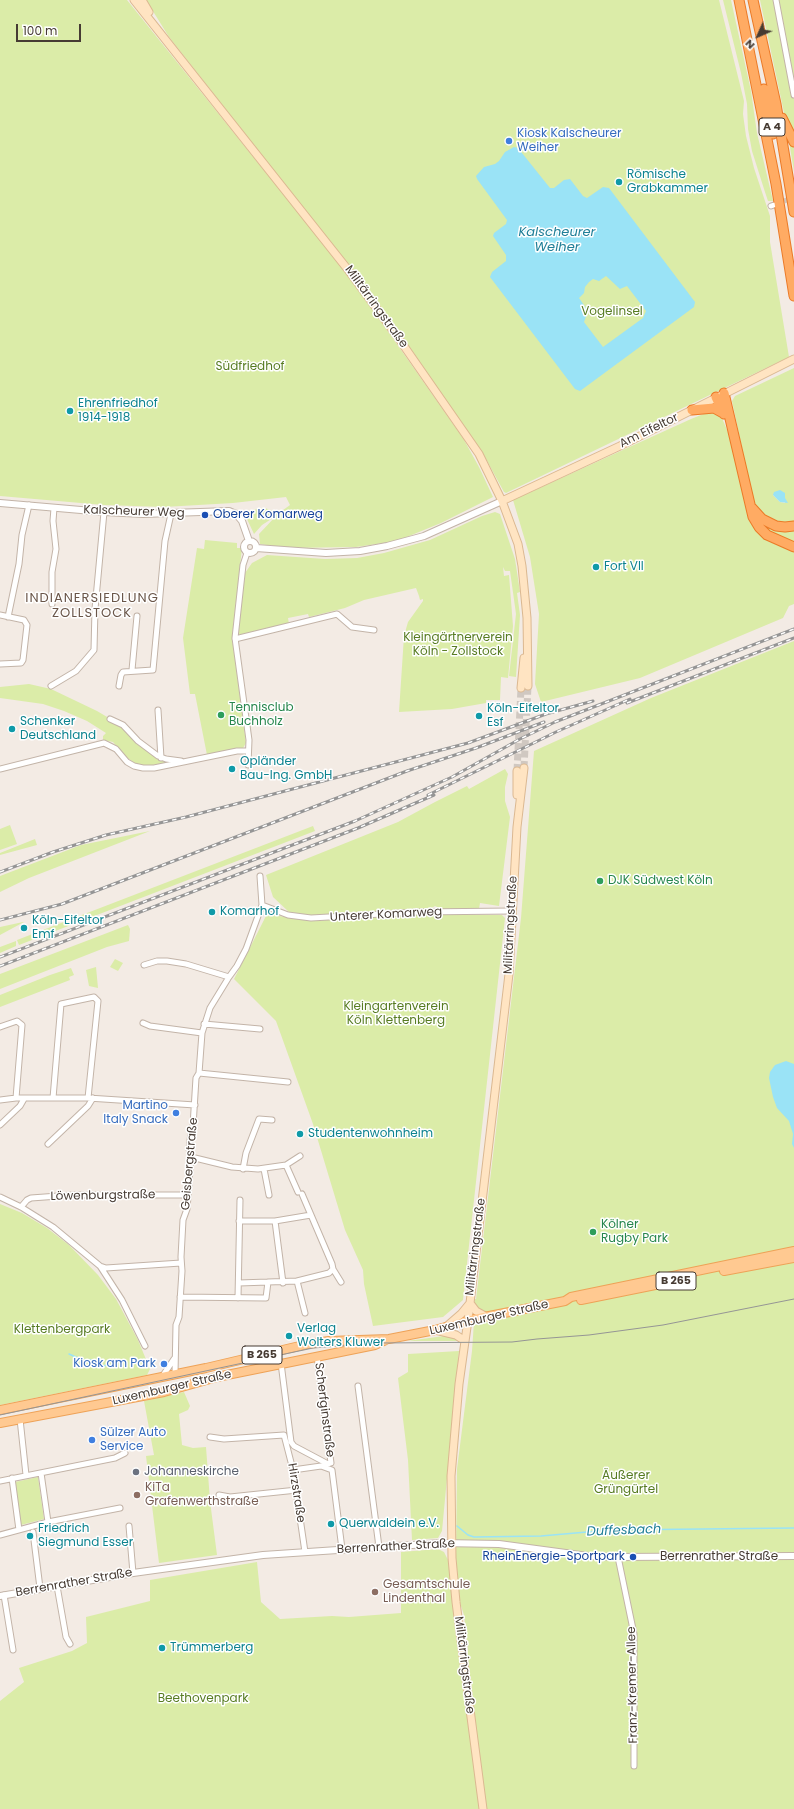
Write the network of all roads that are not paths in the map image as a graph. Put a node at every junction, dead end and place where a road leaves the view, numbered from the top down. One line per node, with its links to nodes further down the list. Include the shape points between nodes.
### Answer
1 (134, 0): 7 (main road, Militärringstraße)
2 (142, 0): 7 (main road, Militärringstraße)
3 (739, 0): 13 (highway, A 4)
4 (745, 0): 12 (highway, A 4, via 773,132)
5 (753, 0): 9 (highway, A 4)
6 (776, 0): 8 (street)
7 (159, 30): 21 (main road, Militärringstraße, via 375,304 479,454)
8 (794, 95)
9 (776, 104): 10 (highway); 11 (highway, A 4)
10 (794, 142)
11 (794, 212)
12 (794, 256)
13 (792, 278): 14 (highway, A 4); 15 (highway)
14 (794, 288)
15 (794, 296)
16 (794, 359): 17 (main road, Am Eifeltor)
17 (720, 395): 18 (main road, Am Eifeltor); 19 (highway); 20 (highway)
18 (692, 410): 19 (highway, via 714,408); 21 (main road, Am Eifeltor)
19 (723, 413): 20 (highway)
20 (732, 425): 24 (highway)
21 (502, 500): 31 (street, via 424,536 387,546 326,553); 43 (main road, Militärringstraße, via 518,544 522,566 527,618)
22 (0, 503): 23 (street, Kalscheurer Weg)
23 (29, 505): 25 (street, Kalscheurer Weg); 36 (street)
24 (750, 506): 28 (highway, via 768,523 776,526); 30 (highway, via 753,517 767,535)
25 (54, 508): 26 (street, Kalscheurer Weg); 33 (street, via 56,549 52,572)
26 (104, 512): 27 (street, Kalscheurer Weg); 41 (street, via 94,650 76,671)
27 (171, 514): 29 (street, Kalscheurer Weg, via 229,511 242,521); 40 (street, via 165,541 153,670)
28 (794, 526)
29 (249, 541): 31 (street, via 255,544); 32 (street, via 244,546)
30 (794, 547)
31 (256, 548): 32 (street, via 252,553)
32 (247, 553): 38 (street, via 243,565)
33 (52, 604)
34 (0, 615): 36 (street)
35 (137, 616): 40 (street)
36 (8, 617): 39 (street, via 24,620 27,625 23,660 21,663)
37 (374, 630): 38 (street, via 352,626 337,614)
38 (235, 639): 46 (street, via 249,740)
39 (0, 664)
40 (132, 670): 42 (street, via 120,675)
41 (51, 686)
42 (119, 686)
43 (525, 687)
44 (158, 710): 47 (street)
45 (110, 719): 47 (street, via 123,726)
46 (248, 751): 48 (street); 49 (street)
47 (161, 758): 48 (street)
48 (181, 762): 50 (street, via 154,768 134,766 116,749 104,743)
49 (248, 765)
50 (0, 769)
51 (520, 769): 54 (main road, Militärringstraße)
52 (260, 876): 53 (street)
53 (262, 905): 54 (street, Unterer Komarweg, via 288,915 310,918 417,912); 56 (street, Geisbergstraße, via 246,949)
54 (512, 911): 99 (main road, Militärringstraße, via 508,980)
55 (144, 965): 56 (street, via 167,961)
56 (229, 977): 58 (street, Geisbergstraße, via 210,1008)
57 (143, 1023): 61 (street)
58 (204, 1024): 60 (street); 61 (street, Geisbergstraße)
59 (0, 1027): 64 (street, via 19,1021 22,1025)
60 (260, 1029)
61 (202, 1033): 62 (street, Geisbergstraße)
62 (199, 1073): 63 (street); 69 (street, Geisbergstraße, via 196,1078)
63 (288, 1082)
64 (16, 1098): 67 (street); 68 (street)
65 (53, 1098): 66 (street); 66 (street, via 61,1004 94,997 98,1001); 67 (street)
66 (90, 1098): 69 (street); 72 (street, via 88,1106)
67 (24, 1099): 71 (street)
68 (0, 1100)
69 (195, 1105): 74 (street, Geisbergstraße, via 189,1149)
70 (272, 1120): 76 (street, via 259,1120)
71 (0, 1125)
72 (48, 1144)
73 (300, 1156): 75 (street)
74 (191, 1157): 76 (street); 78 (street, Geisbergstraße)
75 (286, 1165): 77 (street); 83 (street)
76 (243, 1169): 77 (street)
77 (264, 1169): 79 (street)
78 (188, 1195): 82 (street, Löwenburgstraße, via 72,1195 31,1198); 88 (street, Geisbergstraße, via 183,1220)
79 (269, 1195)
80 (0, 1197): 82 (street)
81 (240, 1200): 84 (street)
82 (21, 1207): 89 (street, via 70,1239)
83 (311, 1215): 85 (street); 90 (street)
84 (239, 1221): 85 (street); 94 (street)
85 (275, 1221): 95 (street)
86 (794, 1251): 98 (main road, Luxemburger Straße / B 265, via 592,1292)
87 (794, 1258): 98 (main road, Luxemburger Straße / B 265, via 572,1302)
88 (181, 1263): 89 (street, via 106,1268); 96 (street, Geisbergstraße)
89 (100, 1266): 108 (street, via 122,1300)
90 (333, 1269): 91 (street, via 329,1273); 93 (street)
91 (297, 1281): 95 (street); 100 (street)
92 (268, 1282): 94 (street); 95 (street); 97 (street, via 266,1298)
93 (341, 1282)
94 (239, 1283): 97 (street)
95 (283, 1283)
96 (180, 1297): 97 (street); 110 (street, Geisbergstraße)
97 (238, 1298)
98 (565, 1301): 101 (main road, Luxemburger Straße / B 265)
99 (470, 1303): 101 (main road, via 476,1311); 102 (main road, Militärringstraße); 103 (main road)
100 (305, 1313)
101 (485, 1316): 102 (main road, Luxemburger Straße / B 265)
102 (468, 1320): 103 (main road, Luxemburger Straße / B 265); 106 (main road, Militärringstraße)
103 (445, 1327): 104 (main road, Luxemburger Straße / B 265)
104 (435, 1330): 105 (main road, Luxemburger Straße / B 265); 106 (main road, via 456,1335)
105 (389, 1339): 107 (main road, Luxemburger Straße / B 265); 109 (main road, Luxemburger Straße / B 265, via 375,1345)
106 (465, 1341): 136 (main road, Militärringstraße, via 452,1452)
107 (308, 1344): 111 (main road, via 313,1351); 113 (main road, Luxemburger Straße / B 265)
108 (145, 1346)
109 (317, 1356): 111 (main road, Luxemburger Straße / B 265); 112 (street, Scherfginstraße, via 332,1463 328,1464 294,1446 290,1438)
110 (174, 1358): 113 (street, Geisbergstraße); 114 (street, Geisbergstraße)
111 (303, 1359): 112 (main road, Luxemburger Straße / B 265)
112 (281, 1363): 115 (main road, Luxemburger Straße / B 265)
113 (175, 1376): 114 (main road, Luxemburger Straße / B 265); 115 (main road, via 180,1384); 117 (main road)
114 (162, 1377): 118 (main road, Luxemburger Straße / B 265)
115 (186, 1386): 117 (main road, Luxemburger Straße / B 265)
116 (358, 1386): 137 (street)
117 (164, 1392): 119 (main road, Luxemburger Straße / B 265)
118 (0, 1410)
119 (20, 1419): 120 (main road, Luxemburger Straße / B 265); 125 (street)
120 (0, 1423)
121 (210, 1437): 123 (street, Hirzstraße, via 224,1439 284,1435)
122 (125, 1453): 124 (street, via 115,1458)
123 (293, 1470): 128 (street, Hirzstraße); 138 (street, Scherfginstraße, via 321,1466 332,1470)
124 (41, 1473): 125 (street); 131 (street)
125 (26, 1475): 126 (street)
126 (12, 1478): 127 (street); 133 (street)
127 (0, 1481)
128 (297, 1490): 129 (street, via 230,1497); 139 (street, Hirzstraße)
129 (219, 1494)
130 (120, 1508): 131 (street)
131 (48, 1522): 133 (street)
132 (129, 1526): 142 (street)
133 (19, 1530): 135 (street)
134 (33, 1532): 144 (street)
135 (0, 1535)
136 (451, 1544): 137 (street, Berrenrather Straße); 141 (street, Berrenrather Straße, via 499,1544 588,1556); 149 (main road, Militärringstraße)
137 (380, 1547): 138 (street, Berrenrather Straße)
138 (342, 1549): 139 (street, Berrenrather Straße)
139 (305, 1552): 142 (street, Berrenrather Straße, via 252,1556)
140 (794, 1556): 141 (street, Berrenrather Straße)
141 (618, 1557): 148 (street, Franz-Kremer-Allee, via 634,1634)
142 (133, 1573): 143 (street, Berrenrather Straße)
143 (57, 1586): 144 (street, Berrenrather Straße); 146 (street, via 66,1637)
144 (40, 1588): 145 (street, Berrenrather Straße)
145 (2, 1596): 147 (street)
146 (70, 1644)
147 (12, 1650)
148 (634, 1766)
149 (483, 1809)

